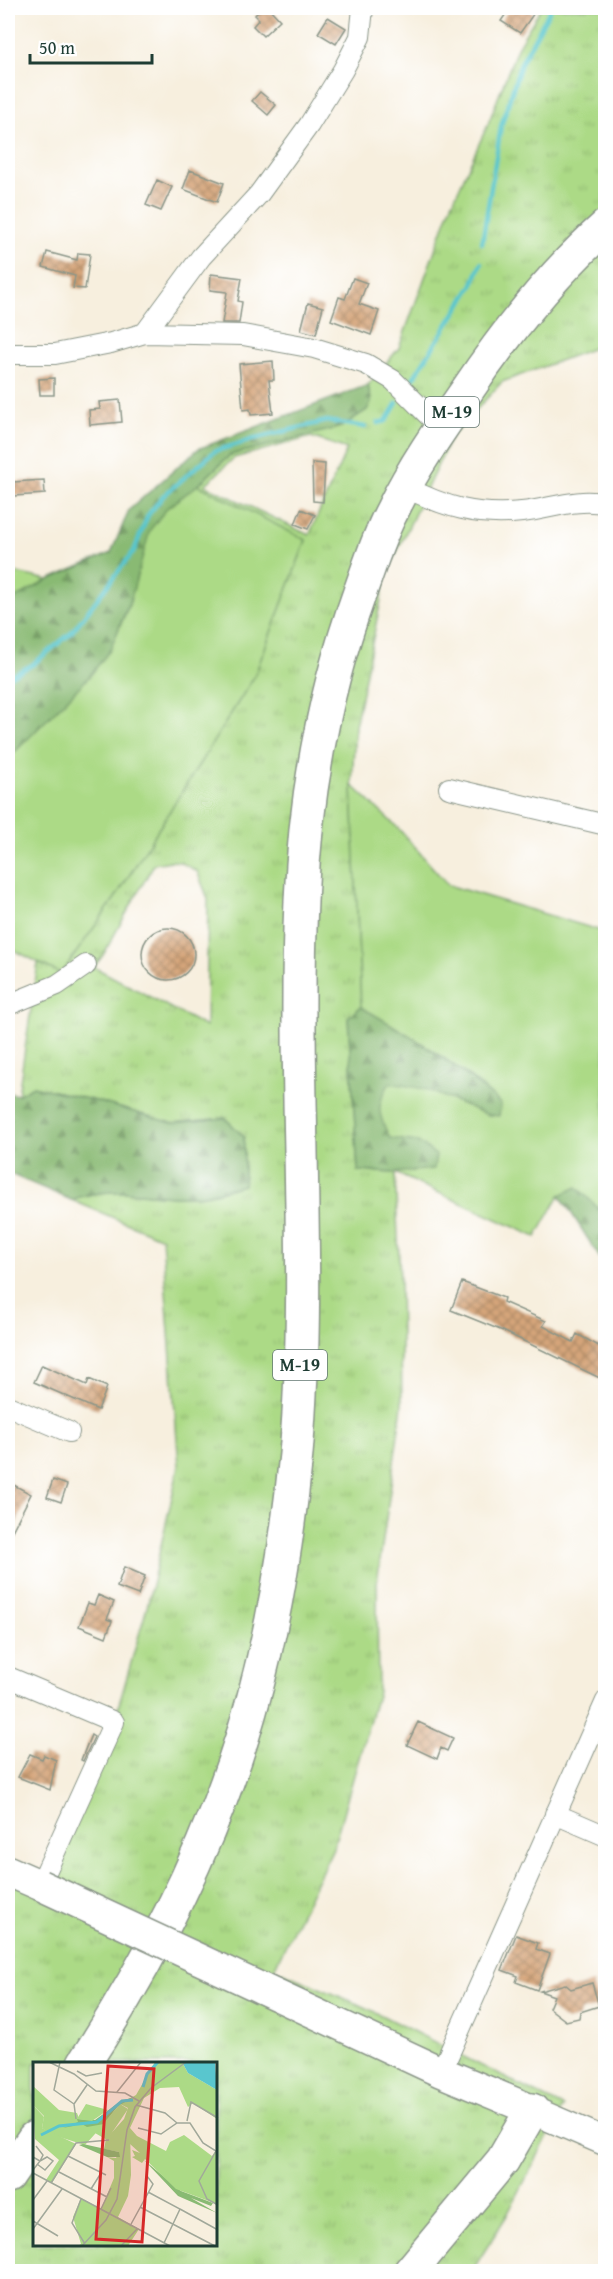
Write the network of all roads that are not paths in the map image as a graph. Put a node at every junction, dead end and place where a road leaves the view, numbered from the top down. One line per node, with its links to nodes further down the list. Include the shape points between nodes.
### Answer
1 (363, 8): 3 (street, via 360,37 309,125 259,194 201,257)
2 (606, 226): 5 (highway, М-19, via 524,311)
3 (145, 333): 4 (street, via 55,354); 5 (street, via 243,335 314,348 366,364 393,380)
4 (8, 354)
5 (441, 428): 6 (highway, М-19)
6 (405, 487): 7 (street, via 445,506 486,512 520,512 591,500); 20 (highway, М-19, via 392,510 346,629 324,712 306,826 300,977 303,1314 296,1454 282,1566 243,1734 214,1814 147,1957)
7 (606, 504)
8 (449, 788): 9 (street)
9 (606, 825)
10 (86, 965): 11 (street, via 57,986)
11 (8, 1005)
12 (8, 1406): 13 (street)
13 (69, 1432)
14 (8, 1677): 19 (street, via 114,1722)
15 (606, 1701): 16 (street)
16 (555, 1814): 17 (street); 21 (street)
17 (606, 1836)
18 (8, 1871): 19 (main road)
19 (40, 1885): 21 (main road, bridge)
20 (85, 2062)
21 (441, 2072): 22 (main road)
22 (532, 2110): 24 (main road); 26 (highway, via 503,2160)
23 (33, 2139): 25 (highway)
24 (606, 2142)
25 (8, 2176)
26 (410, 2271)

